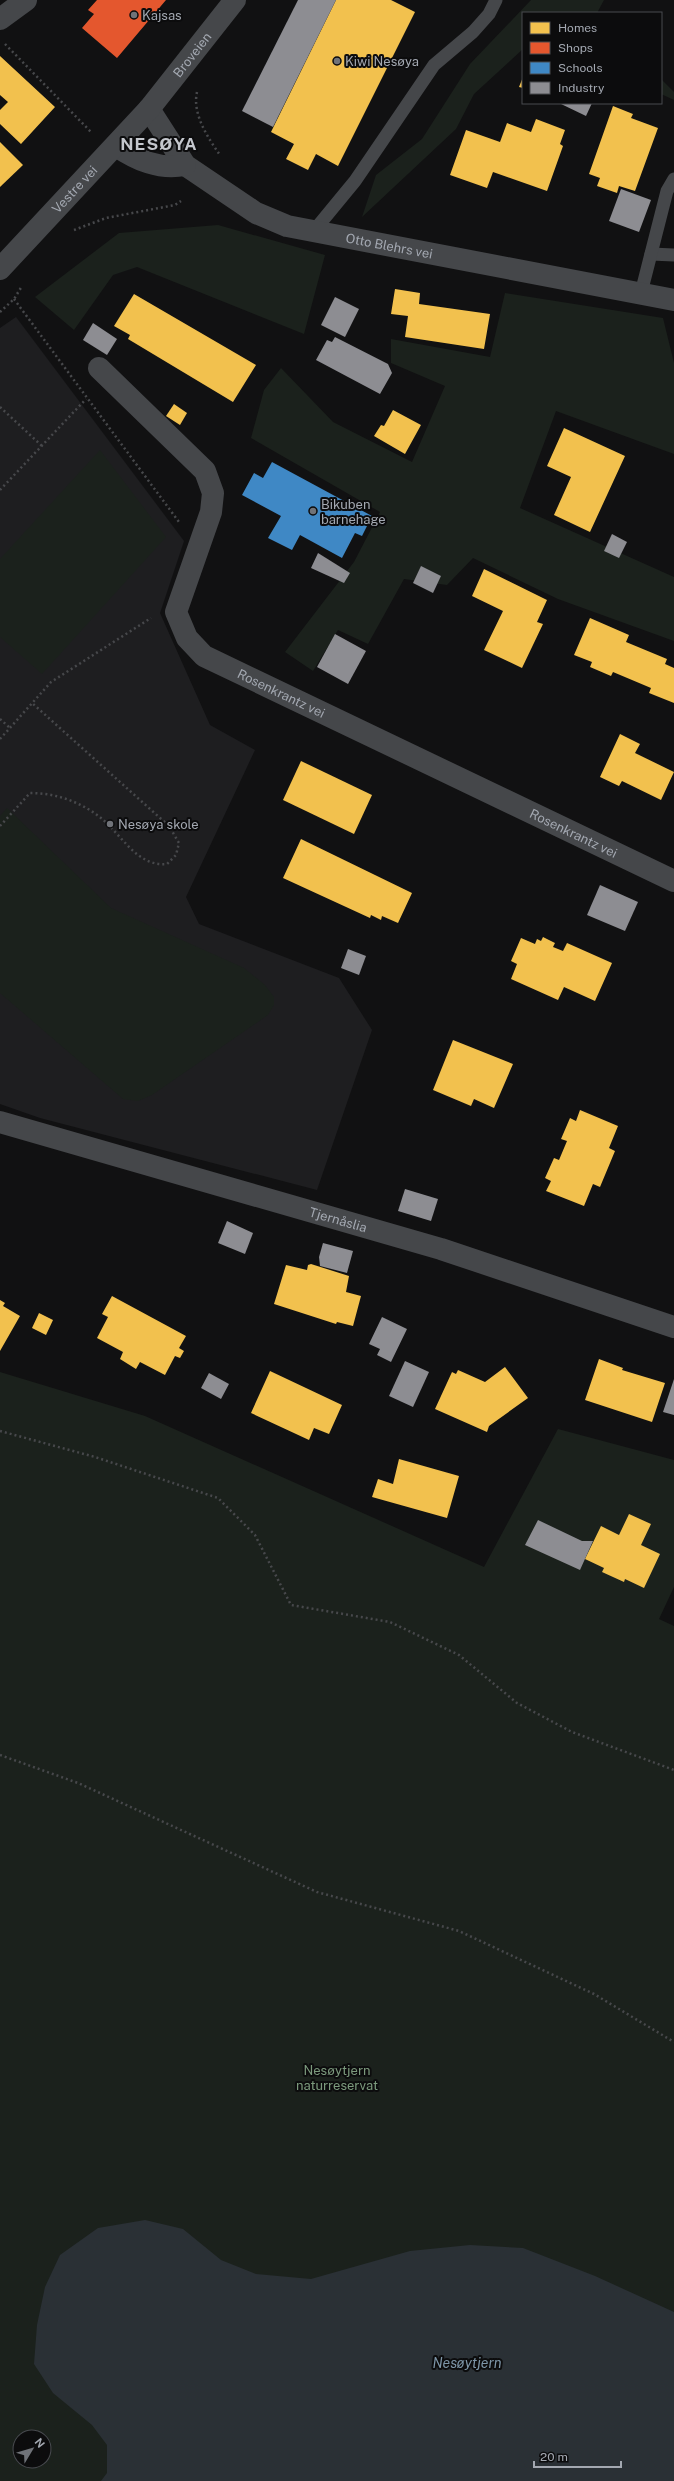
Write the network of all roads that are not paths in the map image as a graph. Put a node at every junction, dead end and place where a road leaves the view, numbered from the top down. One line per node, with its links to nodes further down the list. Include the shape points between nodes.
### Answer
1 (26, 0): 4 (street)
2 (235, 0): 5 (street, Broveien)
3 (496, 0): 9 (lane, via 489,14 473,32 434,65 355,181)
4 (0, 19)
5 (149, 109): 6 (street, Vestre vei); 7 (street, Otto Blehrs vei)
6 (116, 146): 7 (street, via 149,164 171,168); 12 (street, Vestre vei)
7 (185, 165): 9 (street, Otto Blehrs vei, via 256,213 287,226)
8 (674, 179): 10 (lane, via 667,192)
9 (313, 232): 13 (street, Otto Blehrs vei)
10 (651, 254): 11 (lane); 13 (lane)
11 (674, 255)
12 (0, 269)
13 (641, 292): 14 (street, Otto Blehrs vei)
14 (674, 300)
15 (99, 368): 16 (street, Rosenkrantz vei, via 205,472 214,493 211,512 176,612 187,638 204,656)
16 (674, 881)
17 (0, 1122): 18 (street, Tjernåslia, via 441,1249)
18 (674, 1327)

